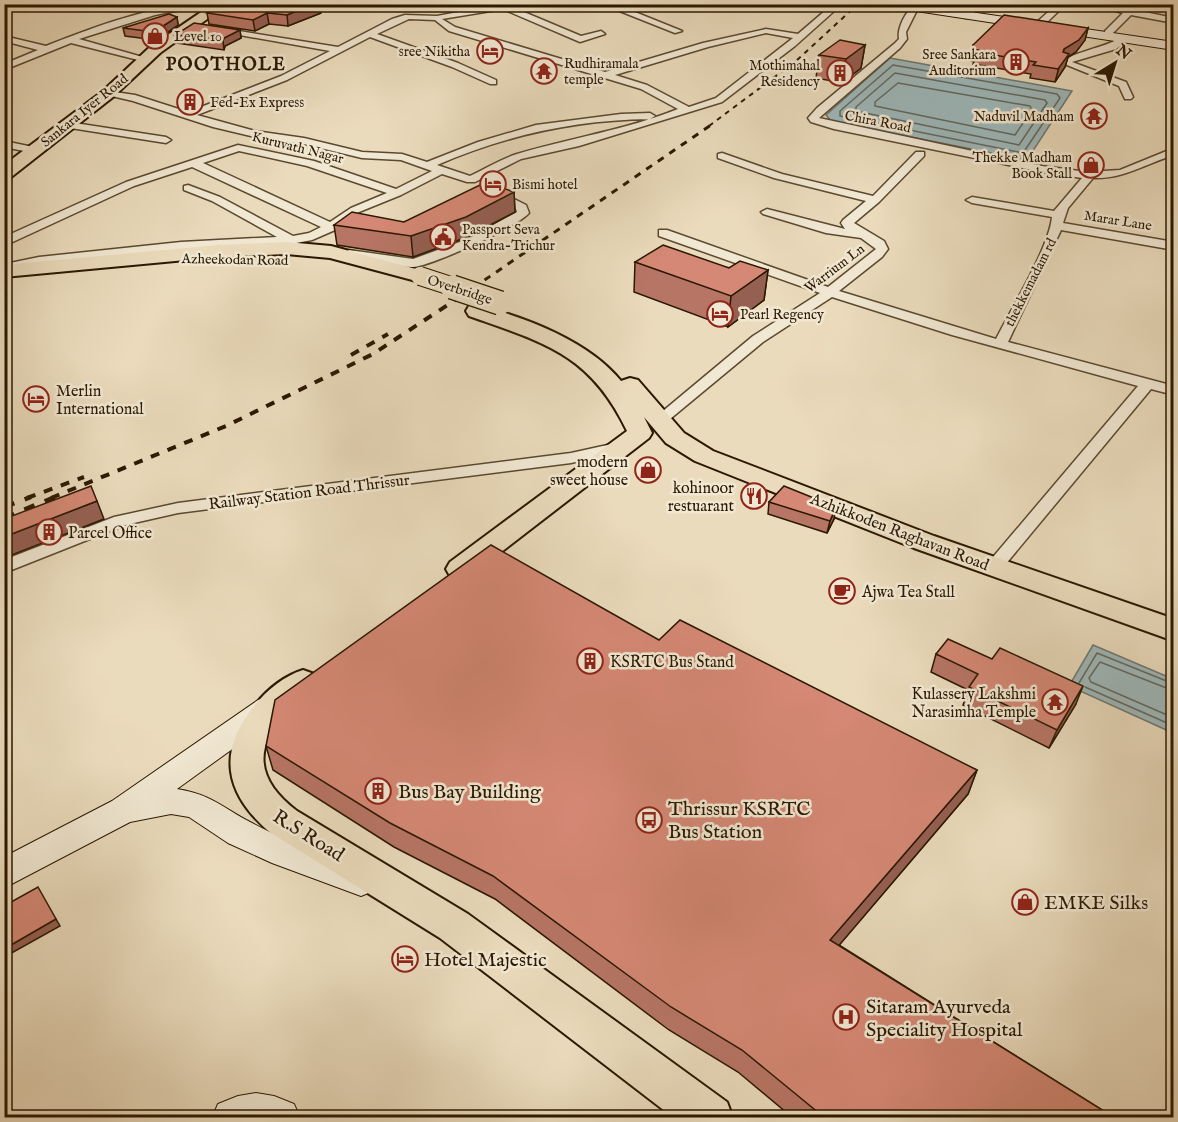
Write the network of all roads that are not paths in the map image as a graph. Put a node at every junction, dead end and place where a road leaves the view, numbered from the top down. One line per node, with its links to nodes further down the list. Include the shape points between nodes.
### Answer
1 (207, 4): 16 (street)
2 (222, 4): 20 (main road, Sankara Iyer Road)
3 (517, 4): 12 (street)
4 (606, 4): 21 (street)
5 (806, 4): 10 (street, via 793,8)
6 (838, 4): 25 (street)
7 (890, 4): 11 (main road)
8 (1062, 4): 19 (street)
9 (1119, 4): 15 (street, via 1116,8)
10 (761, 5)
11 (912, 6): 14 (main road); 51 (street, Chira Road, via 903,39 820,110 815,120 1018,164)
12 (505, 7): 17 (street); 24 (street, via 580,39)
13 (134, 8): 16 (street)
14 (971, 11): 19 (main road); 28 (main road)
15 (1130, 12): 18 (street); 22 (street)
16 (149, 14): 27 (street)
17 (437, 18): 23 (street, via 403,18); 34 (street, via 449,28)
18 (1173, 21)
19 (1040, 24): 22 (main road)
20 (192, 25): 31 (street); 32 (main road, Sankara Iyer Road)
21 (678, 31)
22 (1108, 33): 29 (main road)
23 (370, 34): 31 (street); 35 (street)
24 (601, 34)
25 (800, 37): 34 (street, via 766,31); 39 (street, via 719,100)
26 (4, 38): 30 (street)
27 (68, 39): 30 (street); 32 (street)
28 (1125, 39): 29 (main road); 37 (street, via 1066,63 1123,84)
29 (1173, 44)
30 (46, 49): 33 (street)
31 (341, 50): 38 (street, via 274,83)
32 (143, 60): 36 (main road, Sankara Iyer Road)
33 (4, 66)
34 (604, 75): 39 (street, via 644,87 687,108)
35 (493, 82)
36 (108, 94): 38 (street); 40 (main road, Sankara Iyer Road)
37 (1128, 97)
38 (189, 115): 48 (street, via 255,134 362,155 402,157)
39 (672, 116): 48 (street, via 547,124); 52 (street, via 518,157)
40 (68, 125): 41 (street); 43 (main road, Sankara Iyer Road)
41 (166, 140)
42 (4, 144): 43 (street)
43 (34, 150): 50 (main road, Sankara Iyer Road)
44 (1173, 151): 51 (street, via 1129,171)
45 (920, 154): 55 (street, Warrium Ln)
46 (722, 156): 55 (street, via 778,176)
47 (191, 162): 54 (street, Kuruvath Nagar, via 238,148 310,164); 59 (street); 63 (street, Kuruvath Nagar, via 130,184)
48 (428, 165): 49 (street)
49 (440, 171): 52 (street); 54 (street)
50 (4, 174)
51 (1090, 175): 58 (street, thekkemadam rd, via 1063,206)
52 (471, 180): 65 (street, via 516,203 523,213 472,242 414,263)
53 (188, 188): 62 (street)
54 (397, 193): 59 (street, via 355,210)
55 (875, 200): 61 (street, Warrium Ln, via 847,223)
56 (972, 200): 58 (street, Marar Lane)
57 (767, 212): 61 (street, via 826,229)
58 (1058, 221): 64 (street, Marar Lane); 70 (street, thekkemadam rd)
59 (331, 227): 62 (street)
60 (663, 232): 69 (street)
61 (869, 236): 69 (street, Warrium Ln, via 882,249)
62 (291, 240): 67 (street, via 181,246 39,261)
63 (4, 242)
64 (1173, 246)
65 (331, 252): 66 (main road, Azheekodan Road, via 255,249); 68 (main road, Azheekodan Road)
66 (148, 258): 67 (main road, Azheekodan Road); 68 (main road, Azheekodan Road, via 304,262)
67 (4, 270)
68 (422, 285): 73 (main road, Azhikkoden Raghavan Road, via 564,326 591,341 608,356)
69 (830, 293): 70 (street); 73 (street, Warrium Ln, via 758,339)
70 (999, 344): 71 (street, thekkemadam rd)
71 (1148, 383): 72 (street, thekkemadam rd); 76 (street)
72 (1173, 391)
73 (640, 434): 74 (main road, Azhikkoden Raghavan Road, via 675,438); 74 (main road, via 646,442 670,444); 75 (street, Railway Station Road Thrissur, via 571,458 178,508 120,521); 77 (main road)
74 (704, 456): 76 (main road, Azhikkoden Raghavan Road)
75 (4, 567)
76 (994, 567): 78 (main road, Azhikkoden Raghavan Road)
77 (435, 586)
78 (1173, 630)
79 (325, 665): 80 (main road, R.S Road)
80 (278, 701): 81 (main road); 83 (main road, R.S Road, via 257,726 247,752 248,777 256,797 284,822)
81 (123, 810): 82 (main road); 83 (main road, via 171,801 196,804 240,833 284,853)
82 (4, 874)
83 (411, 898): 84 (main road, R.S Road, via 454,926)
84 (691, 1112)
85 (232, 1118): 86 (main road, via 246,1112)
86 (280, 1118)

